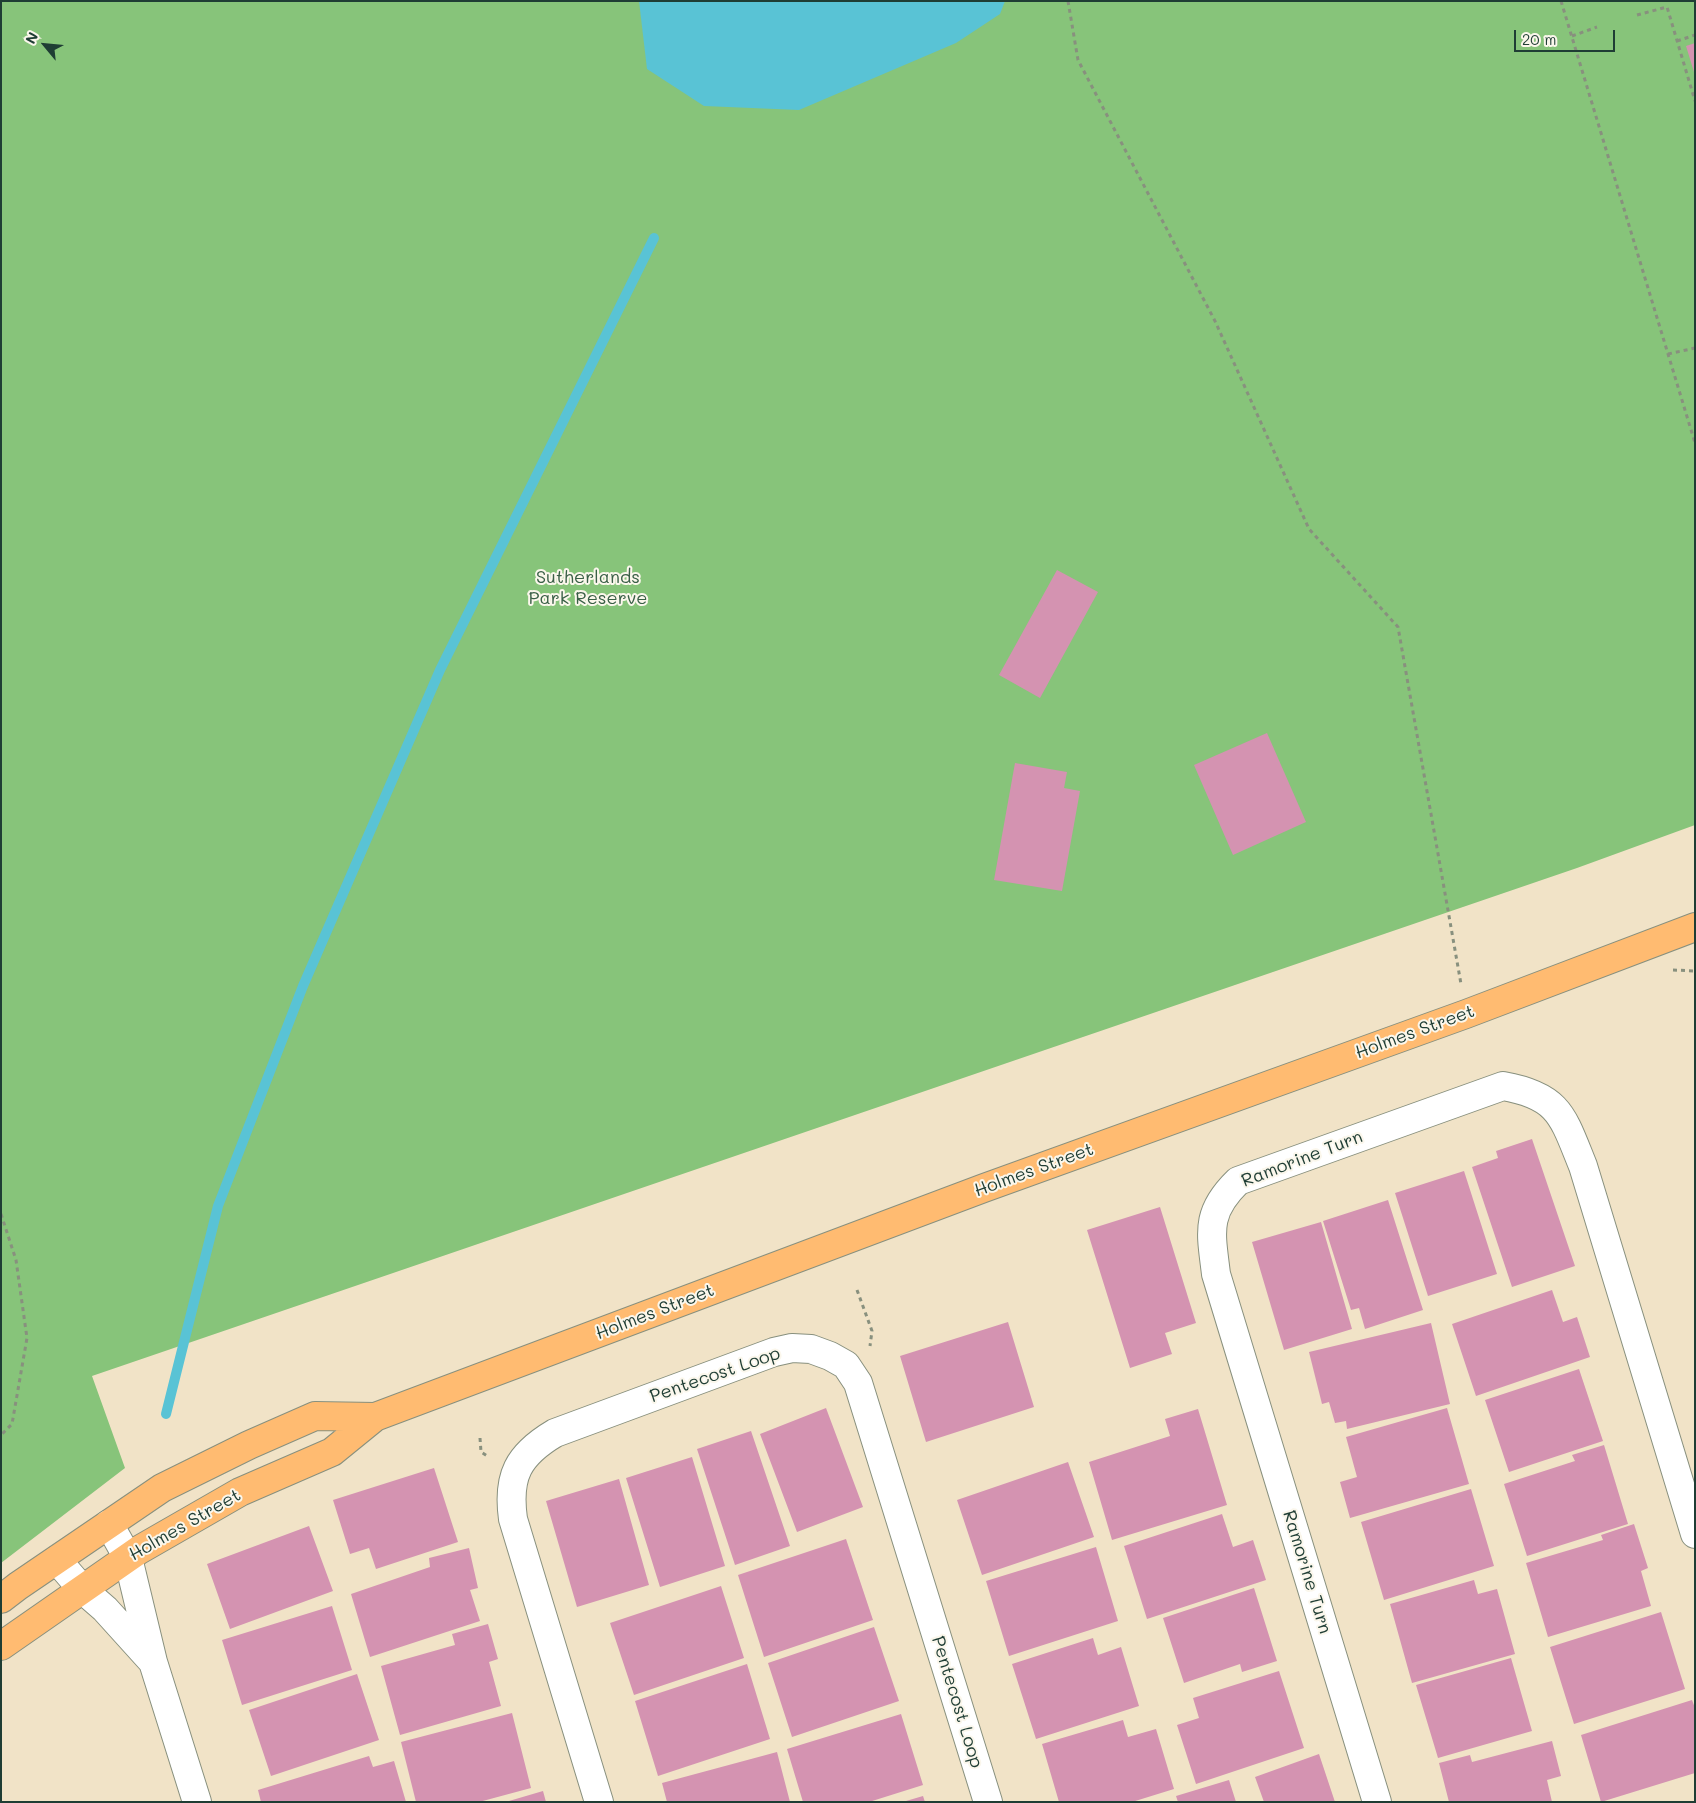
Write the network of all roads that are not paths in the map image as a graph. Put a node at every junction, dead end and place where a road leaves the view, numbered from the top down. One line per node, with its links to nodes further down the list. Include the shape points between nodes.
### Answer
1 (1695, 927): 2 (main road, Holmes Street, via 1466,1014 984,1188)
2 (376, 1417): 3 (main road, Holmes Street, via 315,1416 162,1488); 5 (main road, Holmes Street, via 332,1452 240,1492)
3 (109, 1524): 5 (street); 6 (main road, Holmes Street)
4 (1695, 1534): 14 (street, Ramorine Turn, via 1583,1166 1558,1111 1540,1096 1503,1086 1238,1181 1225,1194 1215,1214 1212,1233 1216,1274)
5 (128, 1558): 7 (main road, Holmes Street); 10 (street)
6 (57, 1560): 7 (street); 8 (main road, Holmes Street)
7 (82, 1589): 9 (main road, Holmes Street); 10 (street, via 105,1609)
8 (1, 1600)
9 (1, 1646)
10 (153, 1662): 11 (street)
11 (197, 1802)
12 (599, 1802): 13 (street, Pentecost Loop, via 513,1519 510,1498 518,1470 527,1453 555,1433 792,1348 811,1349 830,1356 846,1365 858,1383)
13 (988, 1802)
14 (1377, 1802)

